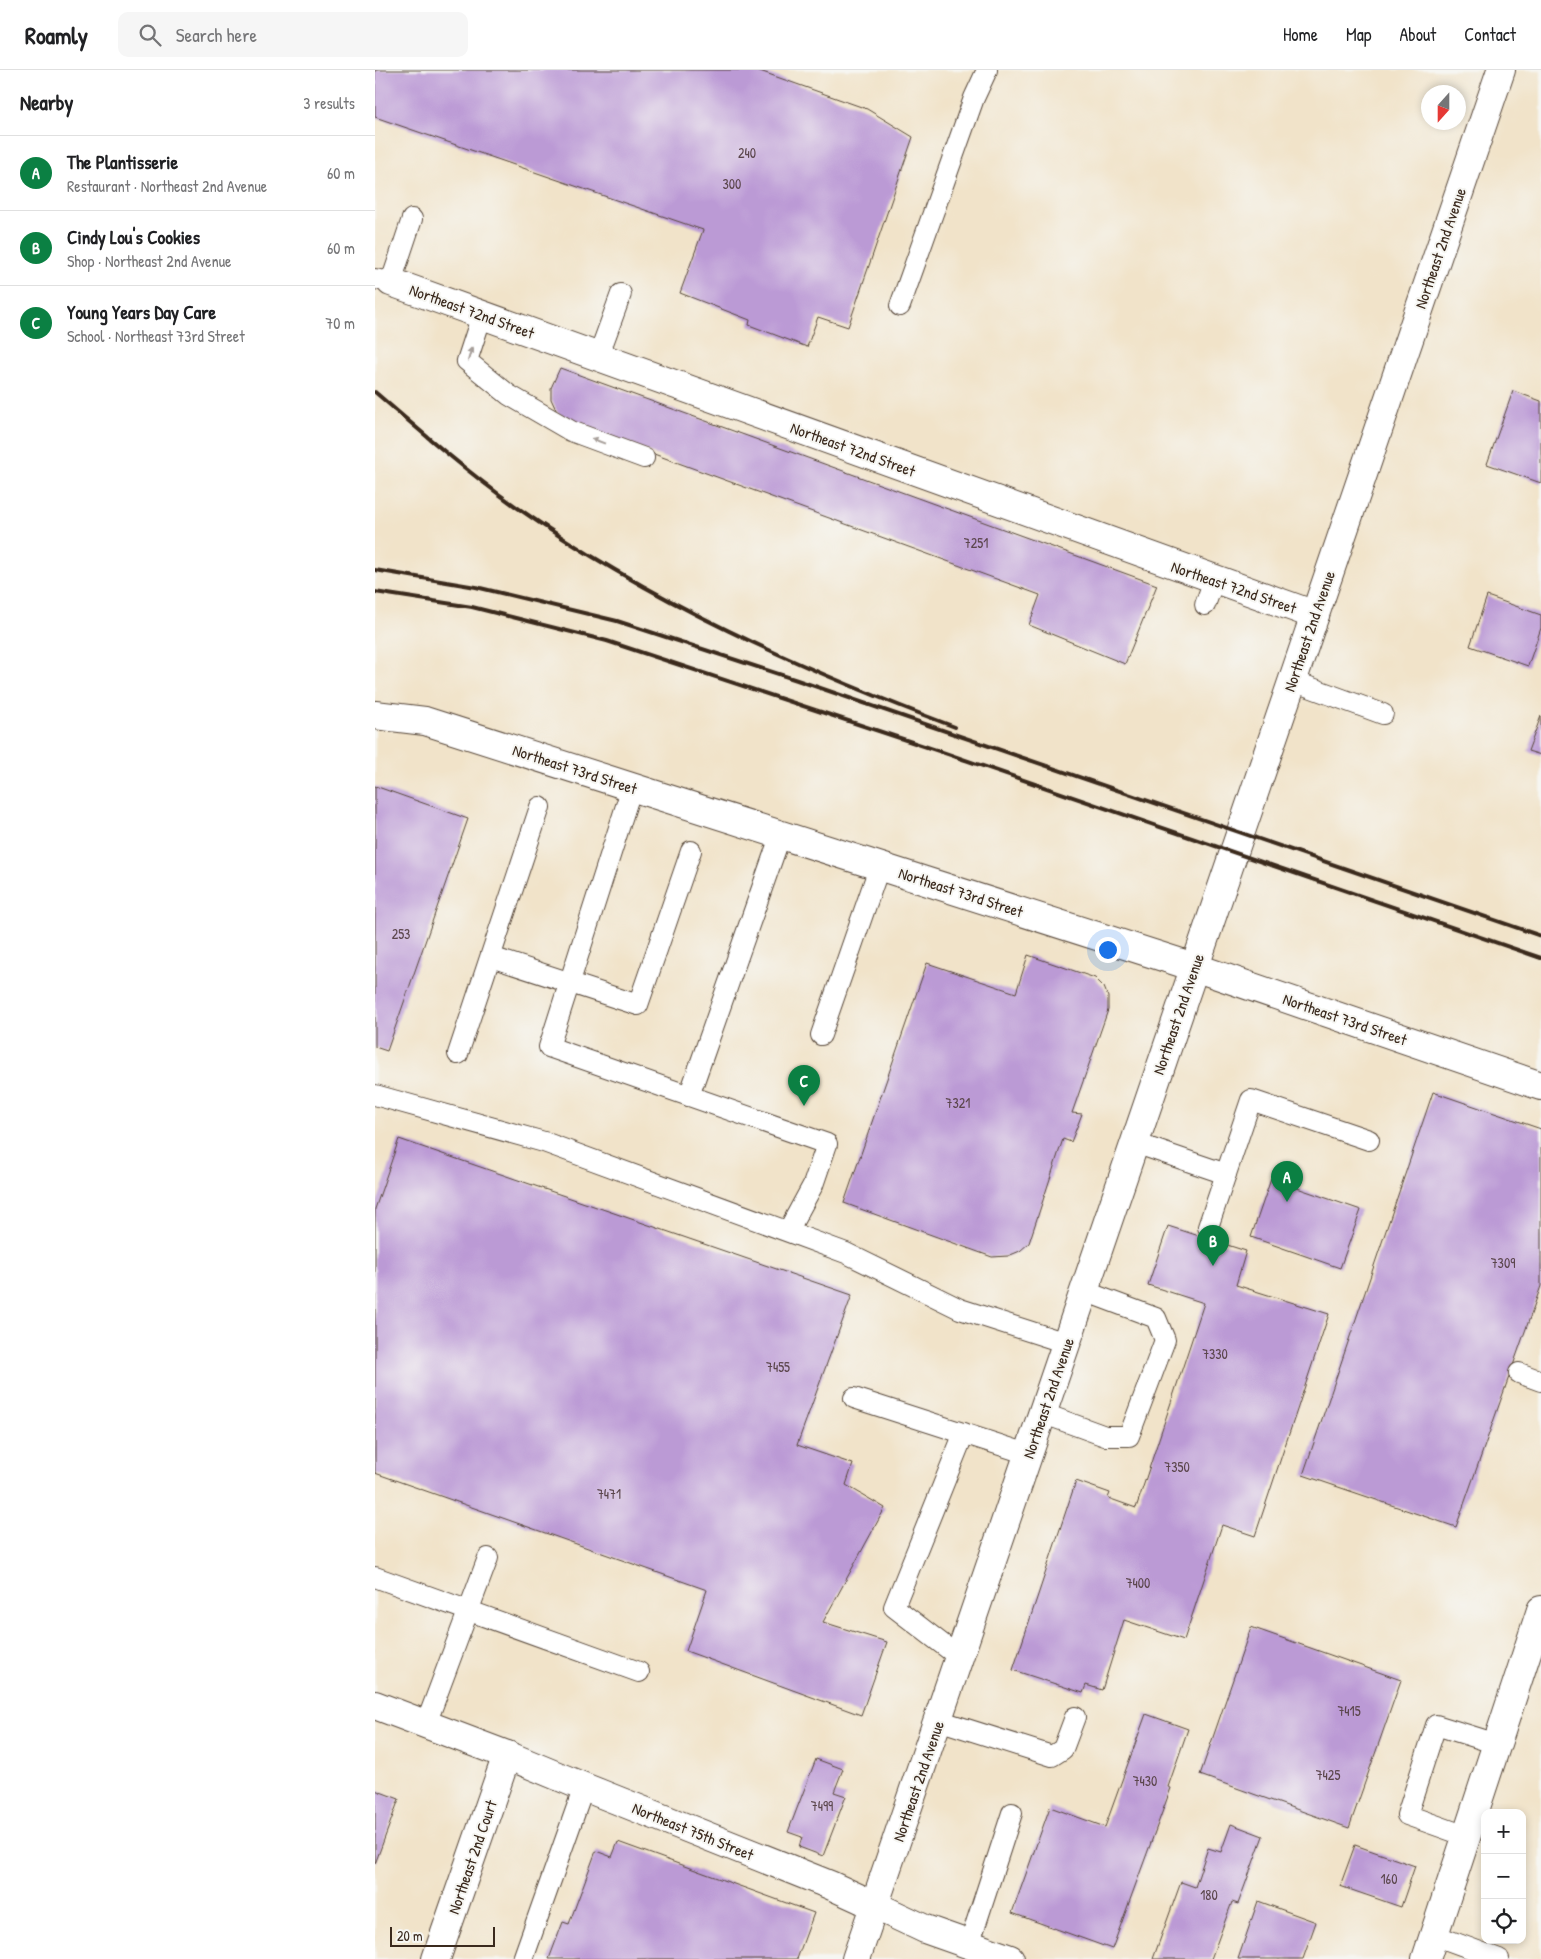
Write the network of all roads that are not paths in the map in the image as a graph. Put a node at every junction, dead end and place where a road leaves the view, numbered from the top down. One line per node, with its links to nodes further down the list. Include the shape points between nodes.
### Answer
1 (987, 70): 6 (lane)
2 (1501, 70): 10 (street, Northeast 2nd Avenue)
3 (412, 219): 4 (lane)
4 (383, 281): 7 (street, Northeast 72nd Street)
5 (621, 294): 8 (lane)
6 (899, 306)
7 (482, 315): 8 (street, Northeast 72nd Street); 9 (lane, one-way to 7, via 571,431 509,395 467,361)
8 (597, 357): 10 (street, Northeast 72nd Street, via 1210,593)
9 (644, 458)
10 (1315, 615): 11 (street, Northeast 2nd Avenue)
11 (1293, 681): 12 (lane); 20 (street, Northeast 2nd Avenue)
12 (1383, 714)
13 (375, 715): 14 (street, Northeast 73rd Street, via 425,721)
14 (632, 787): 16 (street, Northeast 73rd Street); 21 (lane)
15 (540, 807): 19 (lane)
16 (781, 834): 18 (street, Northeast 73rd Street); 26 (lane)
17 (691, 851): 21 (lane, via 638,1005)
18 (880, 865): 20 (street, Northeast 73rd Street); 22 (lane)
19 (491, 957): 21 (lane); 23 (lane)
20 (1194, 967): 24 (street, Northeast 73rd Street); 28 (street, Northeast 2nd Avenue)
21 (569, 983): 26 (lane, via 549,1047)
22 (821, 1035)
23 (458, 1054)
24 (1541, 1086)
25 (375, 1095): 31 (lane, via 544,1142)
26 (689, 1096): 31 (lane, via 827,1144 813,1186)
27 (1369, 1140): 29 (lane, via 1251,1100)
28 (1135, 1143): 29 (lane); 32 (street, Northeast 2nd Avenue)
29 (1226, 1174): 30 (lane)
30 (1208, 1227)
31 (788, 1231): 33 (lane, via 845,1253 960,1309)
32 (1084, 1291): 33 (street, Northeast 2nd Avenue); 37 (lane, via 1156,1318 1165,1340 1129,1436 1105,1436)
33 (1066, 1344): 37 (street, Northeast 2nd Avenue)
34 (1519, 1373): 35 (lane)
35 (1541, 1380)
36 (854, 1398): 38 (lane)
37 (1043, 1413): 39 (street, Northeast 2nd Avenue)
38 (965, 1433): 39 (lane); 44 (lane, via 894,1607)
39 (1028, 1454): 44 (street, Northeast 2nd Avenue)
40 (488, 1558): 43 (lane)
41 (375, 1577): 43 (lane)
42 (1541, 1610): 50 (street)
43 (468, 1612): 45 (lane); 49 (lane)
44 (959, 1657): 48 (street, Northeast 2nd Avenue)
45 (639, 1672)
46 (375, 1705): 49 (street, Northeast 75th Street)
47 (1075, 1717): 48 (lane, via 1063,1749 1051,1756)
48 (938, 1720): 55 (street, Northeast 2nd Avenue)
49 (427, 1724): 51 (street, Northeast 75th Street)
50 (1497, 1744): 54 (street); 54 (lane, via 1436,1725 1407,1815)
51 (507, 1754): 52 (street, Northeast 75th Street); 58 (street, Northeast 2nd Court)
52 (583, 1788): 55 (street, Northeast 75th Street, via 830,1884); 59 (lane)
53 (1012, 1813): 56 (lane)
54 (1466, 1836): 57 (street)
55 (876, 1906): 56 (street, Northeast 75th Street); 60 (street, Northeast 2nd Avenue)
56 (969, 1945): 61 (street, Northeast 75th Street)
57 (1430, 1947): 62 (lane)
58 (436, 1959)
59 (523, 1959)
60 (856, 1959)
61 (1010, 1959)
62 (1499, 1959)

